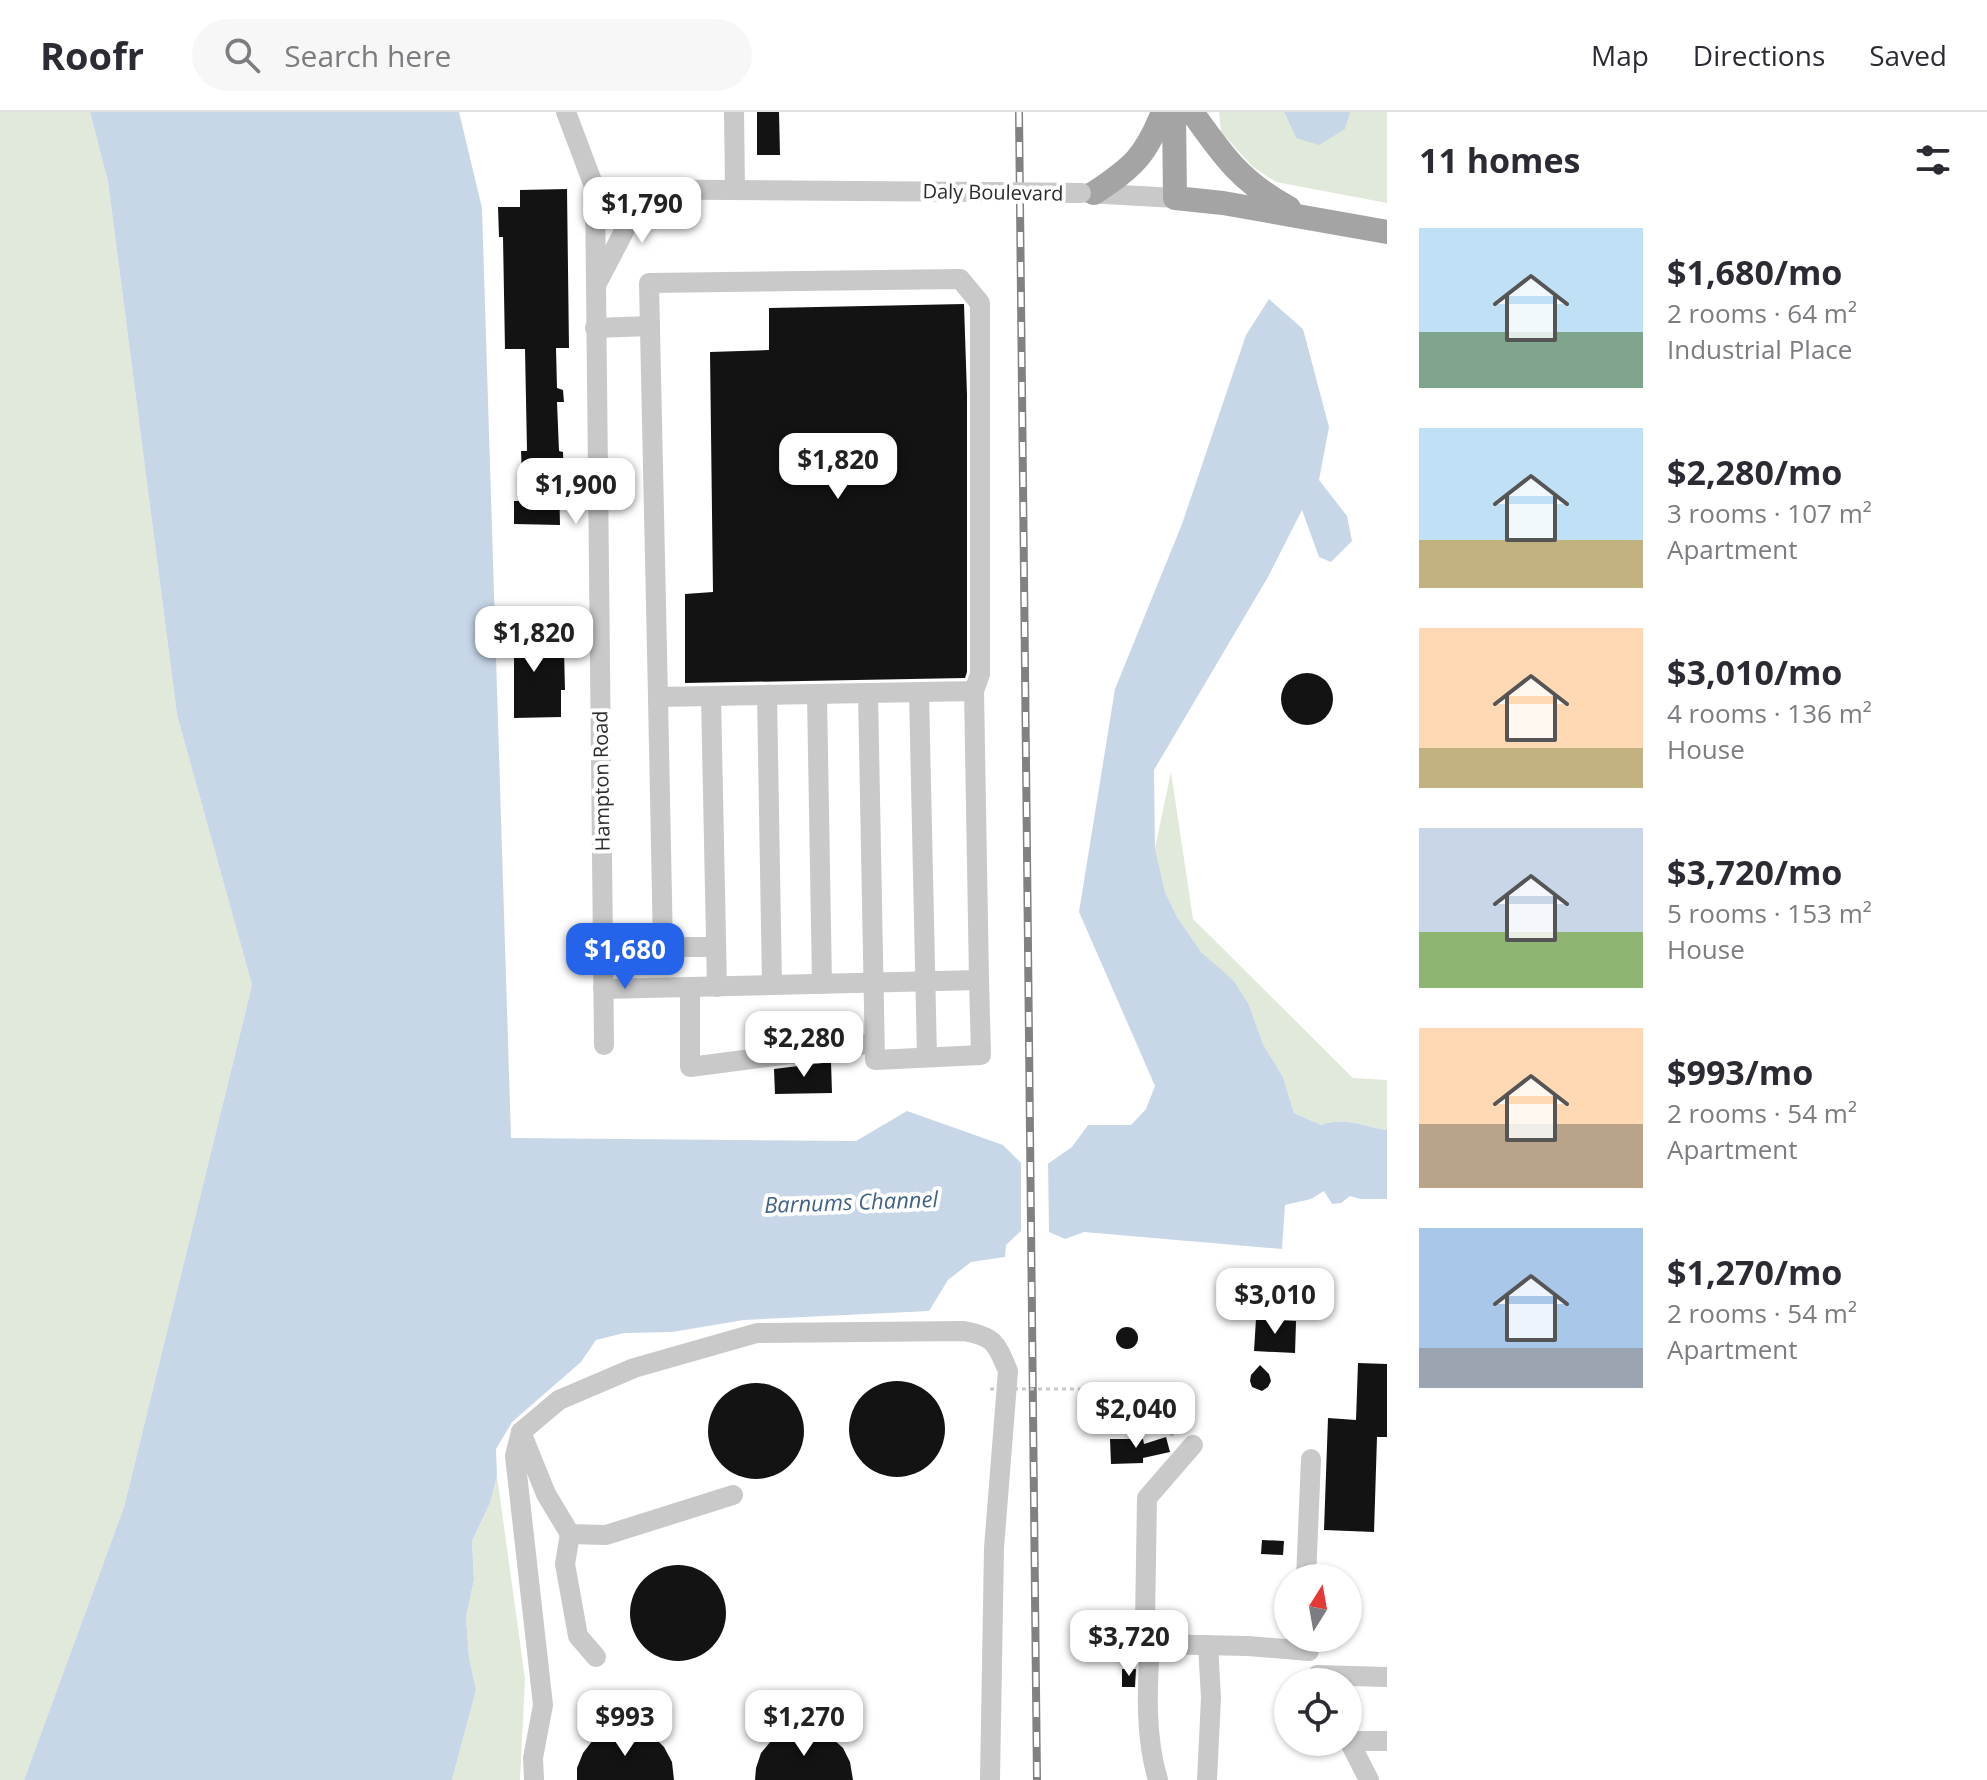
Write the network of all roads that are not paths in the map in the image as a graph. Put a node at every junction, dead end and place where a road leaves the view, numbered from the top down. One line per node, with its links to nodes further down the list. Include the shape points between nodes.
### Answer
1 (566, 112): 7 (street, Hampton Road)
2 (734, 112): 6 (street)
3 (1163, 112): 9 (main road, via 1142,156 1123,174)
4 (1174, 112): 10 (main road)
5 (1192, 112): 11 (main road, via 1237,172 1264,195)
6 (735, 188): 8 (street, Daly Boulevard); 9 (street, Daly Boulevard, bridge)
7 (595, 189): 8 (street, Daly Boulevard); 13 (street, Hampton Road)
8 (674, 189): 13 (street, Hampton Road, via 631,218)
9 (1087, 193): 10 (street, Daly Boulevard)
10 (1175, 198): 11 (main road, Daly Boulevard)
11 (1309, 219): 12 (main road, Daly Boulevard)
12 (1387, 232)
13 (595, 288): 15 (street, Hampton Road)
14 (650, 326): 15 (street); 16 (street, via 649,283 960,279 980,303 980,674); 22 (street)
15 (595, 328): 31 (street, Hampton Road)
16 (974, 691): 17 (street); 24 (street)
17 (919, 692): 18 (street); 25 (street)
18 (868, 693): 20 (street); 26 (street)
19 (767, 695): 20 (street); 21 (street); 28 (street)
20 (817, 695): 27 (street)
21 (711, 696): 22 (street); 23 (street)
22 (658, 697): 23 (street, via 663,947)
23 (716, 947): 30 (street)
24 (979, 980): 25 (street); 34 (street, via 981,1055)
25 (925, 982): 26 (street); 34 (street)
26 (872, 983): 27 (street); 32 (street)
27 (822, 984): 28 (street)
28 (772, 985): 30 (street)
29 (690, 987): 30 (street); 31 (street); 32 (street, via 690,1067)
30 (717, 987)
31 (603, 989): 33 (street, Hampton Road)
32 (874, 1043): 34 (street, via 875,1060)
33 (604, 1045)
34 (927, 1057)
35 (521, 1432): 39 (street, via 546,1494); 50 (street, via 515,1456 543,1705); 51 (street, via 559,1400 634,1368 757,1333 964,1331 988,1336 1008,1371 994,1548)
36 (1193, 1445): 41 (street, via 1147,1498 1145,1623)
37 (1311, 1459): 40 (street)
38 (733, 1495): 39 (street, via 606,1535)
39 (570, 1534): 44 (street, via 565,1564 578,1636)
40 (1307, 1564)
41 (1150, 1644): 42 (street); 52 (street, via 1151,1756)
42 (1208, 1645): 43 (street); 53 (street)
43 (1274, 1645)
44 (596, 1657)
45 (1362, 1677): 46 (street)
46 (1387, 1677)
47 (1362, 1740): 48 (street)
48 (1387, 1741)
49 (1356, 1756): 54 (street)
50 (534, 1780)
51 (990, 1780)
52 (1158, 1780)
53 (1207, 1780)
54 (1369, 1780)

